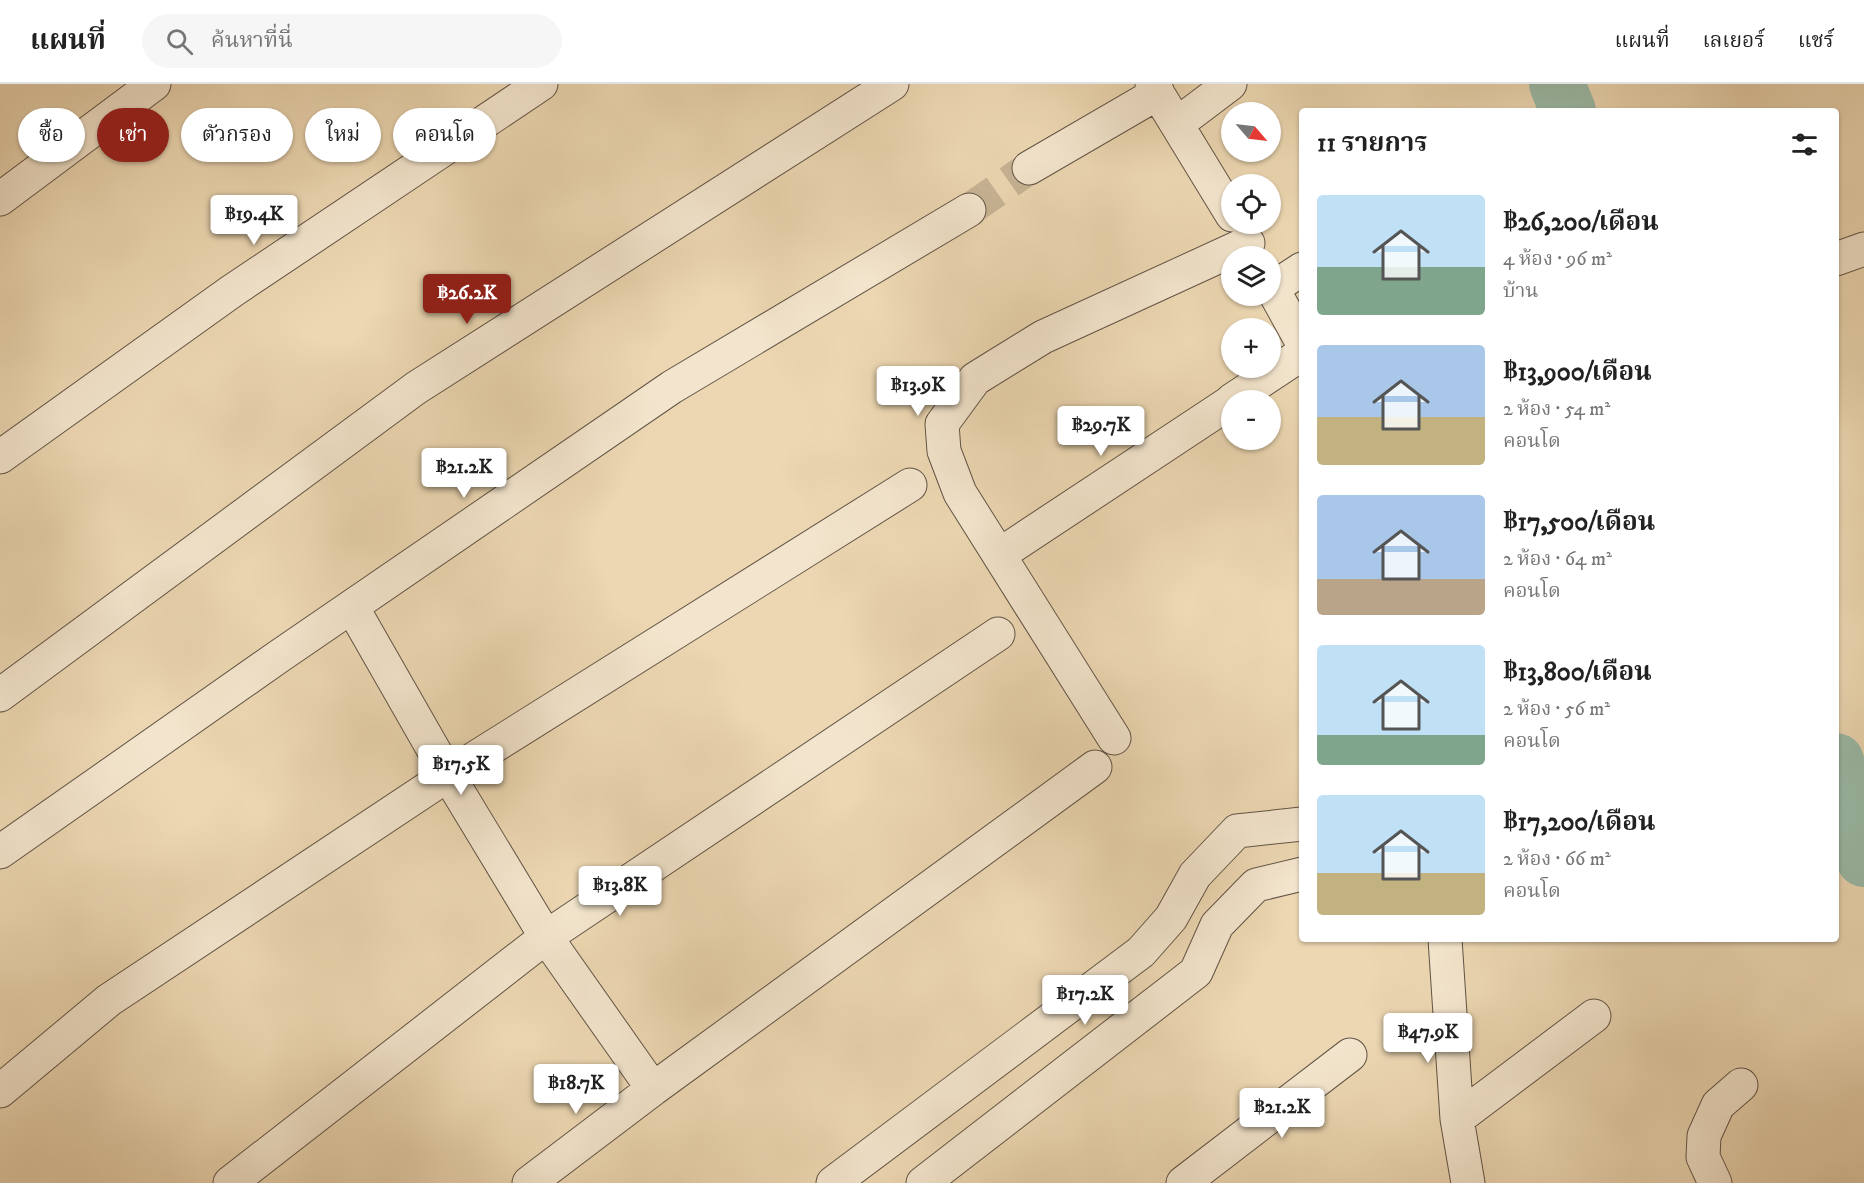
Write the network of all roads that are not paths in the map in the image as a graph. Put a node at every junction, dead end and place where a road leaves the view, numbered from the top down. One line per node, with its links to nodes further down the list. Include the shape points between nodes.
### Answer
1 (154, 84): 9 (street)
2 (541, 84): 21 (street, via 232,291)
3 (892, 84): 26 (street, via 416,388)
4 (1230, 84): 6 (street)
5 (1155, 88): 6 (street); 7 (street)
6 (1177, 124): 8 (street)
7 (1029, 168)
8 (1221, 197)
9 (0, 199)
10 (969, 210): 24 (street, via 672,387)
11 (1247, 241): 23 (street, via 1043,337 975,379 942,424 944,451 960,493)
12 (1864, 249): 13 (street)
13 (1839, 258)
14 (1299, 271): 15 (street)
15 (1281, 281)
16 (1281, 303): 17 (street)
17 (1299, 336)
18 (1299, 356): 19 (street)
19 (1248, 390)
20 (1221, 408): 23 (street)
21 (0, 457)
22 (910, 485): 29 (street)
23 (999, 555): 27 (street)
24 (352, 607): 29 (street); 31 (street)
25 (998, 634): 33 (street)
26 (0, 696)
27 (1114, 738)
28 (1095, 766): 38 (street)
29 (448, 775): 33 (street); 39 (street, via 109,1000)
30 (1299, 824): 44 (street, via 1237,831 1195,875 1171,918 1141,952)
31 (0, 852)
32 (1299, 875): 45 (street, via 1256,885 1217,925 1196,972)
33 (546, 937): 38 (street); 42 (street)
34 (1445, 942): 40 (street)
35 (1594, 1016): 40 (street)
36 (1350, 1055): 46 (street)
37 (1742, 1085): 47 (street, via 1718,1105 1704,1136 1703,1157)
38 (653, 1089): 43 (street)
39 (0, 1091)
40 (1457, 1119): 41 (street)
41 (1463, 1180)
42 (230, 1183)
43 (529, 1183)
44 (833, 1183)
45 (923, 1183)
46 (1183, 1183)
47 (1715, 1183)

